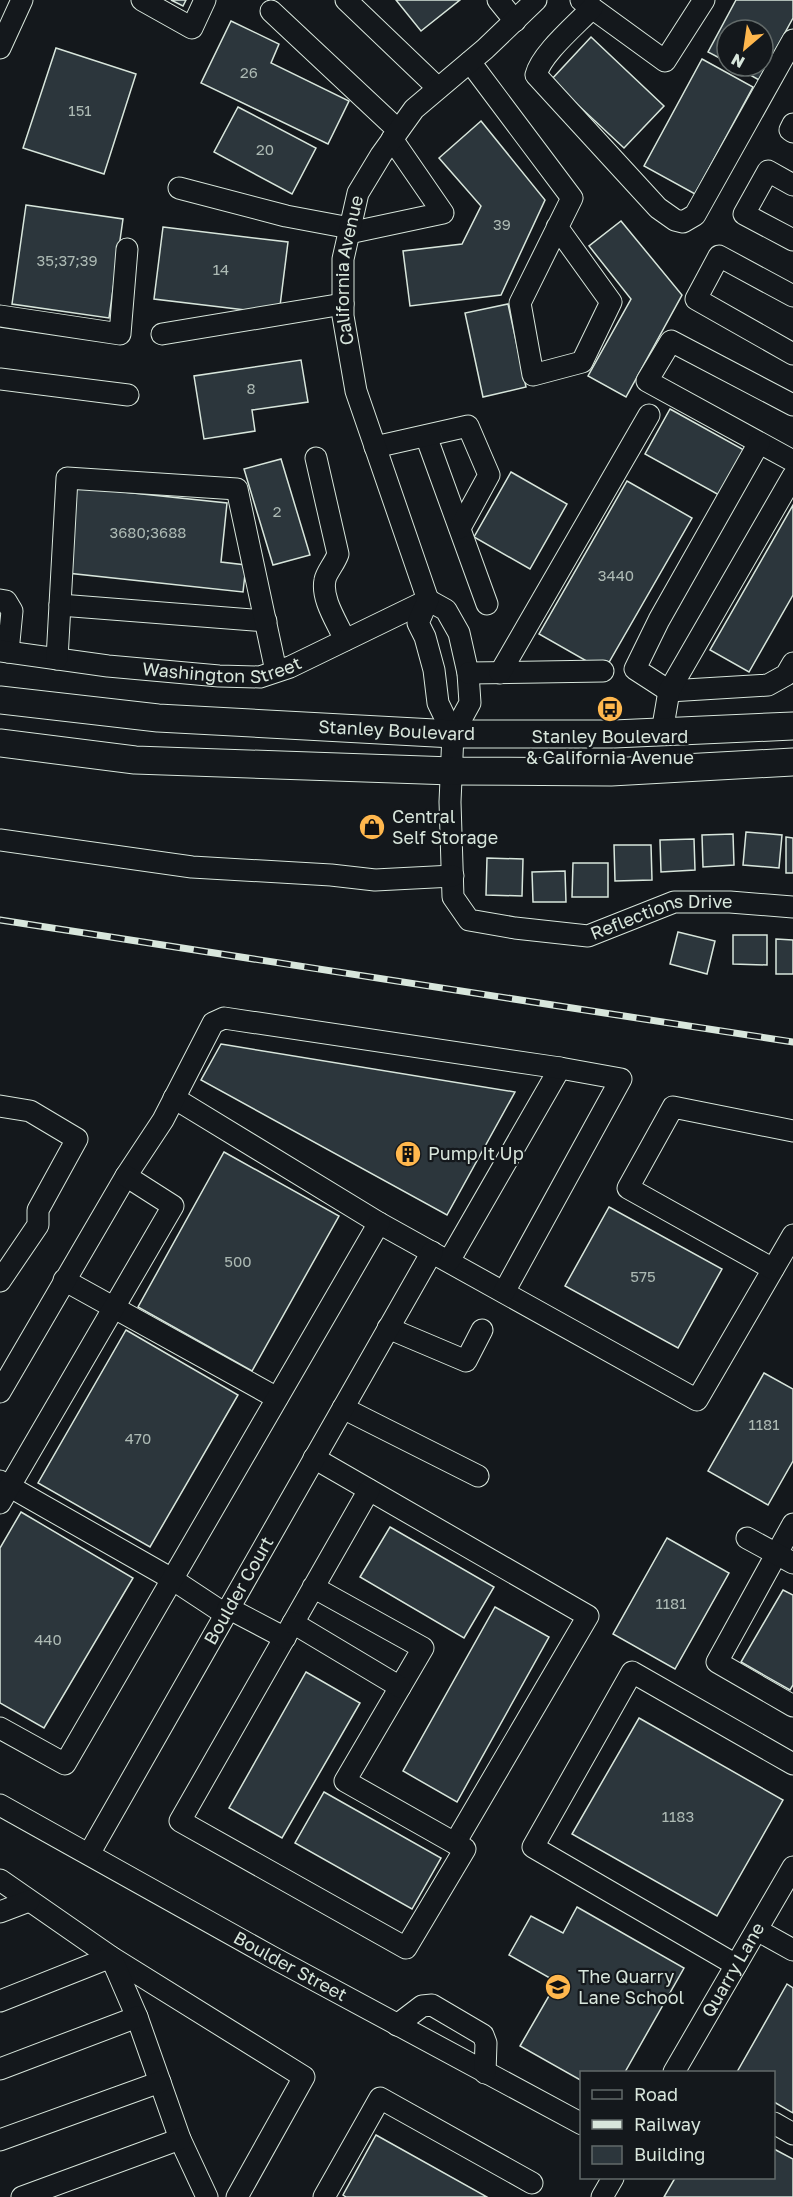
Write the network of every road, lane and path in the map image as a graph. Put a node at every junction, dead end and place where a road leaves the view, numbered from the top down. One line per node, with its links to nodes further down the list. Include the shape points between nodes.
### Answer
1 (22, 0): 12 (street)
2 (142, 0): 3 (street, via 192,28)
3 (205, 0)
4 (346, 0): 14 (street)
5 (498, 0): 10 (street)
6 (536, 0): 10 (street, California Avenue)
7 (704, 0): 8 (street, via 665,61)
8 (586, 4): 11 (street, via 536,75 658,208 683,222 695,215)
9 (271, 11): 17 (street)
10 (515, 21): 13 (street, California Avenue)
11 (793, 40)
12 (0, 48)
13 (470, 62): 14 (street, California Avenue); 20 (street, via 572,198)
14 (438, 88): 17 (street, California Avenue, via 414,109)
15 (793, 124): 16 (street)
16 (793, 132)
17 (395, 135): 21 (street, California Avenue, via 358,193); 21 (street, via 443,213)
18 (793, 185): 22 (street, via 768,171 744,214)
19 (179, 188): 21 (street)
20 (557, 228): 20 (street, via 611,302 582,362 533,375 520,303)
21 (350, 230): 25 (street, California Avenue, via 343,259)
22 (793, 240)
23 (127, 249): 26 (street, via 120,334)
24 (793, 296): 28 (street, via 719,256 696,299)
25 (343, 304): 27 (street); 35 (street, California Avenue, via 356,391)
26 (0, 316)
27 (162, 334)
28 (793, 354)
29 (0, 379): 30 (street)
30 (128, 395)
31 (793, 405): 34 (street, via 671,340 647,381)
32 (649, 415): 51 (street)
33 (426, 436): 35 (street); 39 (street); 39 (street, via 468,426 489,475)
34 (759, 443): 37 (street); 53 (street, via 658,620 635,669)
35 (375, 447): 41 (street, California Avenue)
36 (316, 458): 45 (street, via 338,554 325,578 325,594)
37 (793, 461)
38 (793, 476): 53 (street)
39 (460, 528): 42 (street)
40 (0, 600): 46 (street, via 6,601 12,611)
41 (428, 600): 45 (street, Washington Street); 50 (street, via 446,610 459,633); 57 (street, via 418,623 434,670 438,703)
42 (487, 604)
43 (60, 605): 44 (street); 44 (street, via 68,478 237,489); 47 (street)
44 (266, 621): 49 (street)
45 (345, 640): 49 (street, Washington Street)
46 (4, 651): 47 (street, Washington Street)
47 (57, 659): 49 (street, Washington Street, via 219,676 260,677)
48 (603, 670): 51 (street)
49 (276, 671)
50 (468, 673): 51 (street); 57 (street, via 470,703)
51 (500, 673)
52 (791, 673): 53 (street, via 768,685)
53 (669, 691): 56 (street)
54 (0, 700): 57 (main road, Stanley Boulevard, via 169,719)
55 (793, 726): 56 (main road, Stanley Boulevard)
56 (662, 732): 57 (main road, Stanley Boulevard)
57 (453, 735): 60 (street)
58 (0, 743): 60 (main road, Stanley Boulevard, via 135,760)
59 (793, 762): 60 (main road, Stanley Boulevard, via 611,772)
60 (452, 771): 62 (street, Reflections Drive)
61 (0, 840): 62 (street, via 192,867 375,880)
62 (453, 876): 63 (street, Reflections Drive, via 453,897 469,920 588,936 674,902)
63 (793, 907)
64 (560, 1068): 65 (street, via 224,1018 213,1023); 71 (street, Boulder Court); 75 (street, via 621,1079)
65 (174, 1098): 68 (street); 69 (street)
66 (0, 1106): 74 (street, via 30,1111 77,1139 38,1210 38,1225)
67 (793, 1131): 72 (street, via 673,1107 628,1188)
68 (126, 1176): 73 (street); 76 (street, via 173,1206)
69 (379, 1223): 71 (street); 80 (street)
70 (793, 1235): 72 (street)
71 (441, 1257): 75 (street); 77 (street, Boulder Court)
72 (773, 1269): 75 (street, via 697,1400)
73 (64, 1280): 76 (street); 79 (street)
74 (0, 1281)
75 (504, 1292)
76 (113, 1308): 80 (street); 84 (street)
77 (388, 1328): 78 (street, via 466,1361); 81 (street, Boulder Court)
78 (482, 1330)
79 (0, 1392)
80 (277, 1398): 89 (street)
81 (343, 1408): 82 (street, Boulder Court); 83 (street)
82 (314, 1458): 85 (street); 91 (street, Boulder Court)
83 (478, 1476)
84 (3, 1490): 89 (street)
85 (369, 1490): 90 (street); 98 (street, via 588,1616)
86 (793, 1524): 88 (street)
87 (747, 1538): 88 (street)
88 (785, 1559): 94 (street, via 717,1662)
89 (172, 1579): 91 (street); 95 (street, via 65,1764)
90 (313, 1587): 92 (street); 93 (street, via 423,1648)
91 (227, 1611): 92 (street); 99 (street, Boulder Court)
92 (289, 1630): 93 (street); 98 (street, via 180,1821 406,1948 465,1849)
93 (400, 1687): 98 (street, via 345,1781)
94 (793, 1706)
95 (0, 1728)
96 (793, 1764): 107 (street, via 632,1672 533,1848)
97 (0, 1805): 99 (street, Boulder Street)
98 (455, 1843)
99 (89, 1854): 110 (street, Boulder Street)
100 (790, 1878): 104 (street, Quarry Lane)
101 (0, 1880): 102 (street)
102 (29, 1901): 103 (street); 106 (street)
103 (0, 1912)
104 (757, 1930): 105 (street); 107 (street, Quarry Lane)
105 (793, 1950)
106 (111, 1957): 108 (street); 109 (street); 125 (street, via 304,2077)
107 (736, 1965): 112 (street, Quarry Lane)
108 (0, 2001)
109 (137, 2017): 111 (street); 114 (street)
110 (397, 2025): 113 (street, Boulder Street); 113 (street, via 422,2006 432,2005 483,2035)
111 (0, 2069)
112 (678, 2071)
113 (485, 2073): 115 (street, Boulder Street)
114 (160, 2082): 118 (street); 119 (street)
115 (580, 2123)
116 (775, 2124): 117 (street)
117 (793, 2134)
118 (180, 2139): 123 (street); 124 (street)
119 (0, 2140)
120 (612, 2179): 126 (street)
121 (532, 2183): 122 (street, via 380,2098)
122 (325, 2196)
123 (22, 2197)
124 (207, 2197)
125 (237, 2197)
126 (602, 2197)

